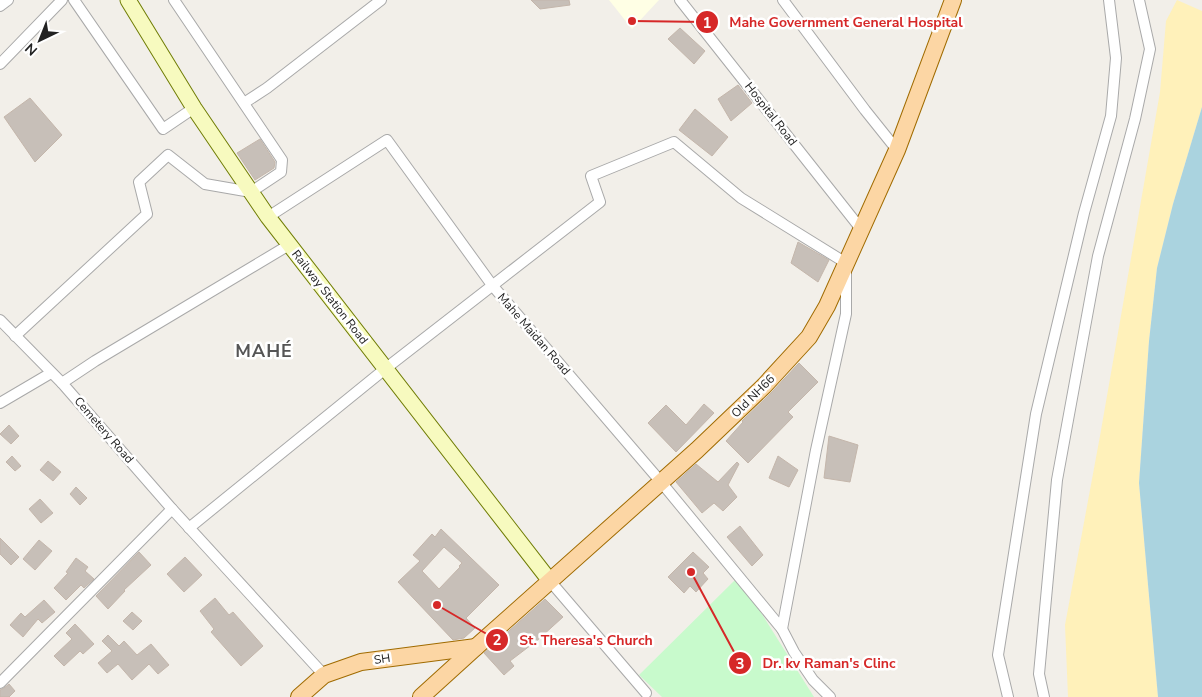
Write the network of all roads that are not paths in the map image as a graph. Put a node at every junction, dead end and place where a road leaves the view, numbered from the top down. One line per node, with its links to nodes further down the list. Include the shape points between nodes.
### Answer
1 (8, 0): 12 (street)
2 (62, 0): 13 (street)
3 (74, 0): 15 (street, via 163,129)
4 (128, 0): 15 (street, Railway Station Road)
5 (174, 0): 14 (street)
6 (382, 0): 14 (street)
7 (680, 0): 19 (street, Hospital Road)
8 (783, 0): 16 (street)
9 (953, 0): 16 (main road, Old NH66)
10 (1109, 0): 41 (street, via 1116,58 1110,116 1036,414 998,655)
11 (1139, 0): 42 (street, via 1150,49 1135,119 1098,256 1057,480 1039,674)
12 (0, 6)
13 (0, 64)
14 (244, 102): 17 (street, via 282,160 281,172)
15 (194, 108): 17 (street, Railway Station Road)
16 (897, 150): 19 (main road, Old NH66)
17 (251, 192): 18 (street, Railway Station Road); 24 (street, via 205,184 168,155 139,182 147,214)
18 (268, 218): 20 (street, Railway Station Road); 22 (street, Mahe Maidan Road, via 387,140)
19 (861, 229): 21 (main road, Old NH66)
20 (289, 245): 25 (street, Railway Station Road); 27 (street)
21 (846, 263): 22 (street, via 741,198 674,142 591,176 600,202); 29 (main road, Old NH66, via 809,337 764,386); 33 (street, via 846,314)
22 (492, 285): 25 (street); 29 (street, Mahe Maidan Road)
23 (0, 320): 24 (street, Cemetery Road)
24 (16, 336): 26 (street, Cemetery Road)
25 (385, 369): 31 (street); 32 (street, Railway Station Road)
26 (51, 373): 27 (street, Cemetery Road); 28 (street)
27 (62, 383): 30 (street, Cemetery Road)
28 (0, 403)
29 (661, 482): 32 (main road, Old NH66); 33 (street, Mahe Maidan Road)
30 (172, 509): 31 (street, Cemetery Road); 36 (street)
31 (189, 528): 35 (street, Cemetery Road)
32 (550, 582): 34 (main road, Old NH66); 37 (street)
33 (782, 629): 40 (street, Mahe Maidan Road, via 813,680)
34 (476, 647): 35 (main road, SH, via 361,662); 39 (main road, Old NH66)
35 (324, 675): 38 (main road, SH)
36 (0, 683)
37 (646, 693)
38 (299, 697)
39 (422, 697)
40 (830, 697)
41 (1008, 697)
42 (1044, 697)

